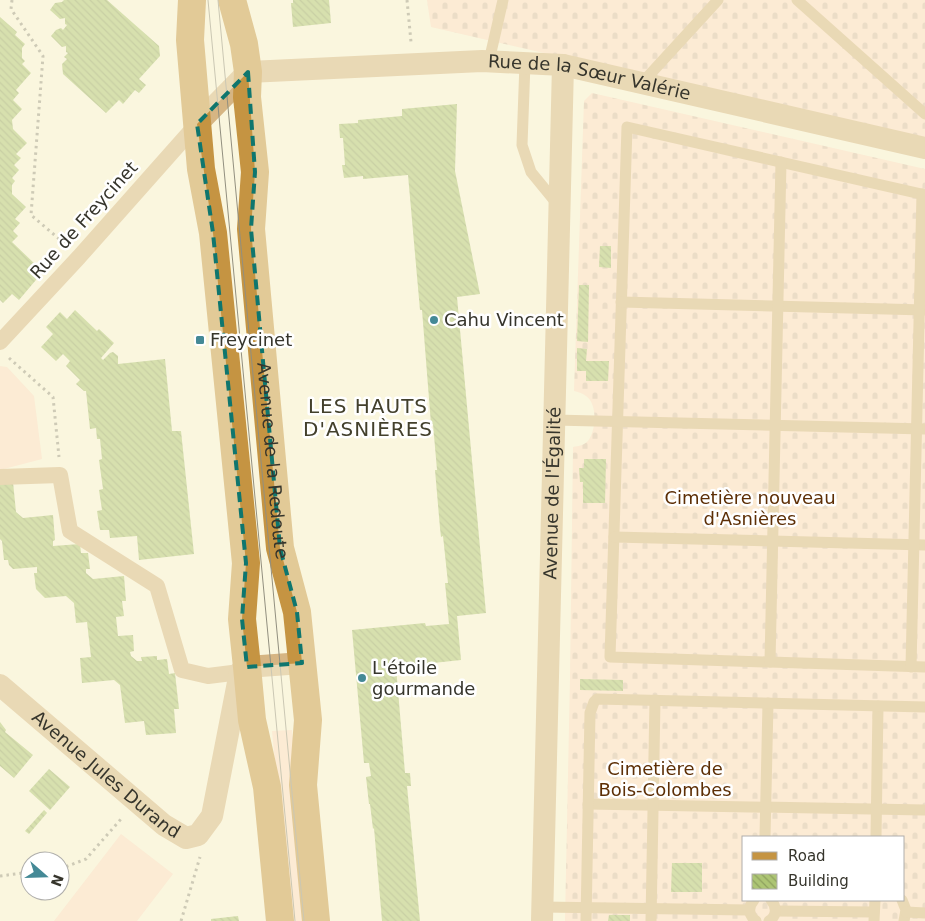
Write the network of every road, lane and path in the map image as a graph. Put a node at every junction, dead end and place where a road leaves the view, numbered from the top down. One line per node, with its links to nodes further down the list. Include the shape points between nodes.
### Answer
1 (12, 0): 20 (path, via 11,9 43,56 31,215)
2 (192, 0): 15 (main road, via 190,40)
3 (232, 0): 12 (main road, Avenue de la Redoute)
4 (407, 0): 10 (path)
5 (503, 0): 8 (lane)
6 (718, 0): 13 (lane)
7 (797, 0): 14 (lane)
8 (489, 61): 9 (street, Rue de la Sœur Valérie); 10 (street, Rue de la Sœur Valérie)
9 (525, 63): 11 (street, Rue de la Sœur Valérie); 19 (lane, via 522,145 531,172)
10 (413, 64): 12 (street, Rue de la Sœur Valérie)
11 (563, 65): 13 (street, Rue de la Sœur Valérie); 19 (street, Avenue de l'Égalité)
12 (248, 72): 15 (street); 35 (main road, Avenue de la Redoute, via 255,172 251,229 280,548 298,612)
13 (642, 84): 16 (street, Rue de la Sœur Valérie)
14 (925, 114)
15 (197, 124): 20 (street, Rue de Freycinet); 38 (main road, via 201,169 213,233 246,563)
16 (925, 148)
17 (781, 162): 18 (lane); 21 (lane, via 627,127); 22 (lane)
18 (924, 194): 23 (lane)
19 (560, 207): 25 (street, Avenue de l'Égalité)
20 (79, 257): 24 (street, Rue de Freycinet)
21 (621, 302): 22 (lane); 26 (lane)
22 (778, 306): 23 (lane); 27 (lane)
23 (922, 310): 28 (lane)
24 (3, 349): 29 (path, via 54,397)
25 (554, 420): 26 (lane); 63 (street, Avenue de l'Égalité)
26 (618, 422): 27 (lane); 31 (lane)
27 (775, 426): 28 (lane); 32 (lane)
28 (921, 429): 33 (lane)
29 (60, 475): 30 (street); 38 (street, via 70,531 157,586 182,670 208,676)
30 (0, 477)
31 (614, 537): 32 (lane); 34 (lane, via 610,657)
32 (772, 541): 33 (lane); 34 (lane)
33 (920, 545): 36 (lane)
34 (770, 662): 36 (lane)
35 (302, 663): 38 (street); 68 (main road, Avenue de la Redoute, via 308,720 303,786)
36 (911, 667): 37 (lane)
37 (925, 667)
38 (243, 669): 44 (street, Avenue Jules Durand, via 212,816 198,835 186,838 164,825); 67 (main road, via 267,787)
39 (0, 685): 44 (street, Avenue Jules Durand)
40 (655, 700): 41 (lane); 45 (lane, via 601,698 594,702 590,713); 46 (lane)
41 (768, 703): 42 (lane); 47 (lane)
42 (878, 706): 43 (lane); 48 (lane)
43 (925, 707)
44 (136, 801): 53 (path, via 86,859)
45 (588, 804): 46 (lane); 60 (lane)
46 (653, 805): 47 (lane); 61 (lane)
47 (766, 807): 48 (lane); 50 (lane)
48 (876, 809): 49 (lane); 51 (lane)
49 (925, 810)
50 (765, 836)
51 (876, 836)
52 (201, 854): 66 (path)
53 (70, 865)
54 (20, 873): 55 (path)
55 (0, 876)
56 (875, 901): 64 (lane)
57 (902, 901): 65 (lane)
58 (752, 905): 61 (lane); 71 (lane, via 751,915)
59 (774, 905): 64 (lane); 72 (lane)
60 (586, 908): 61 (lane); 63 (lane); 69 (lane)
61 (652, 909): 70 (lane)
62 (925, 913): 65 (lane)
63 (542, 914)
64 (874, 916)
65 (905, 917)
66 (181, 921)
67 (280, 921)
68 (316, 921)
69 (586, 921)
70 (652, 921)
71 (756, 921)
72 (769, 921)

